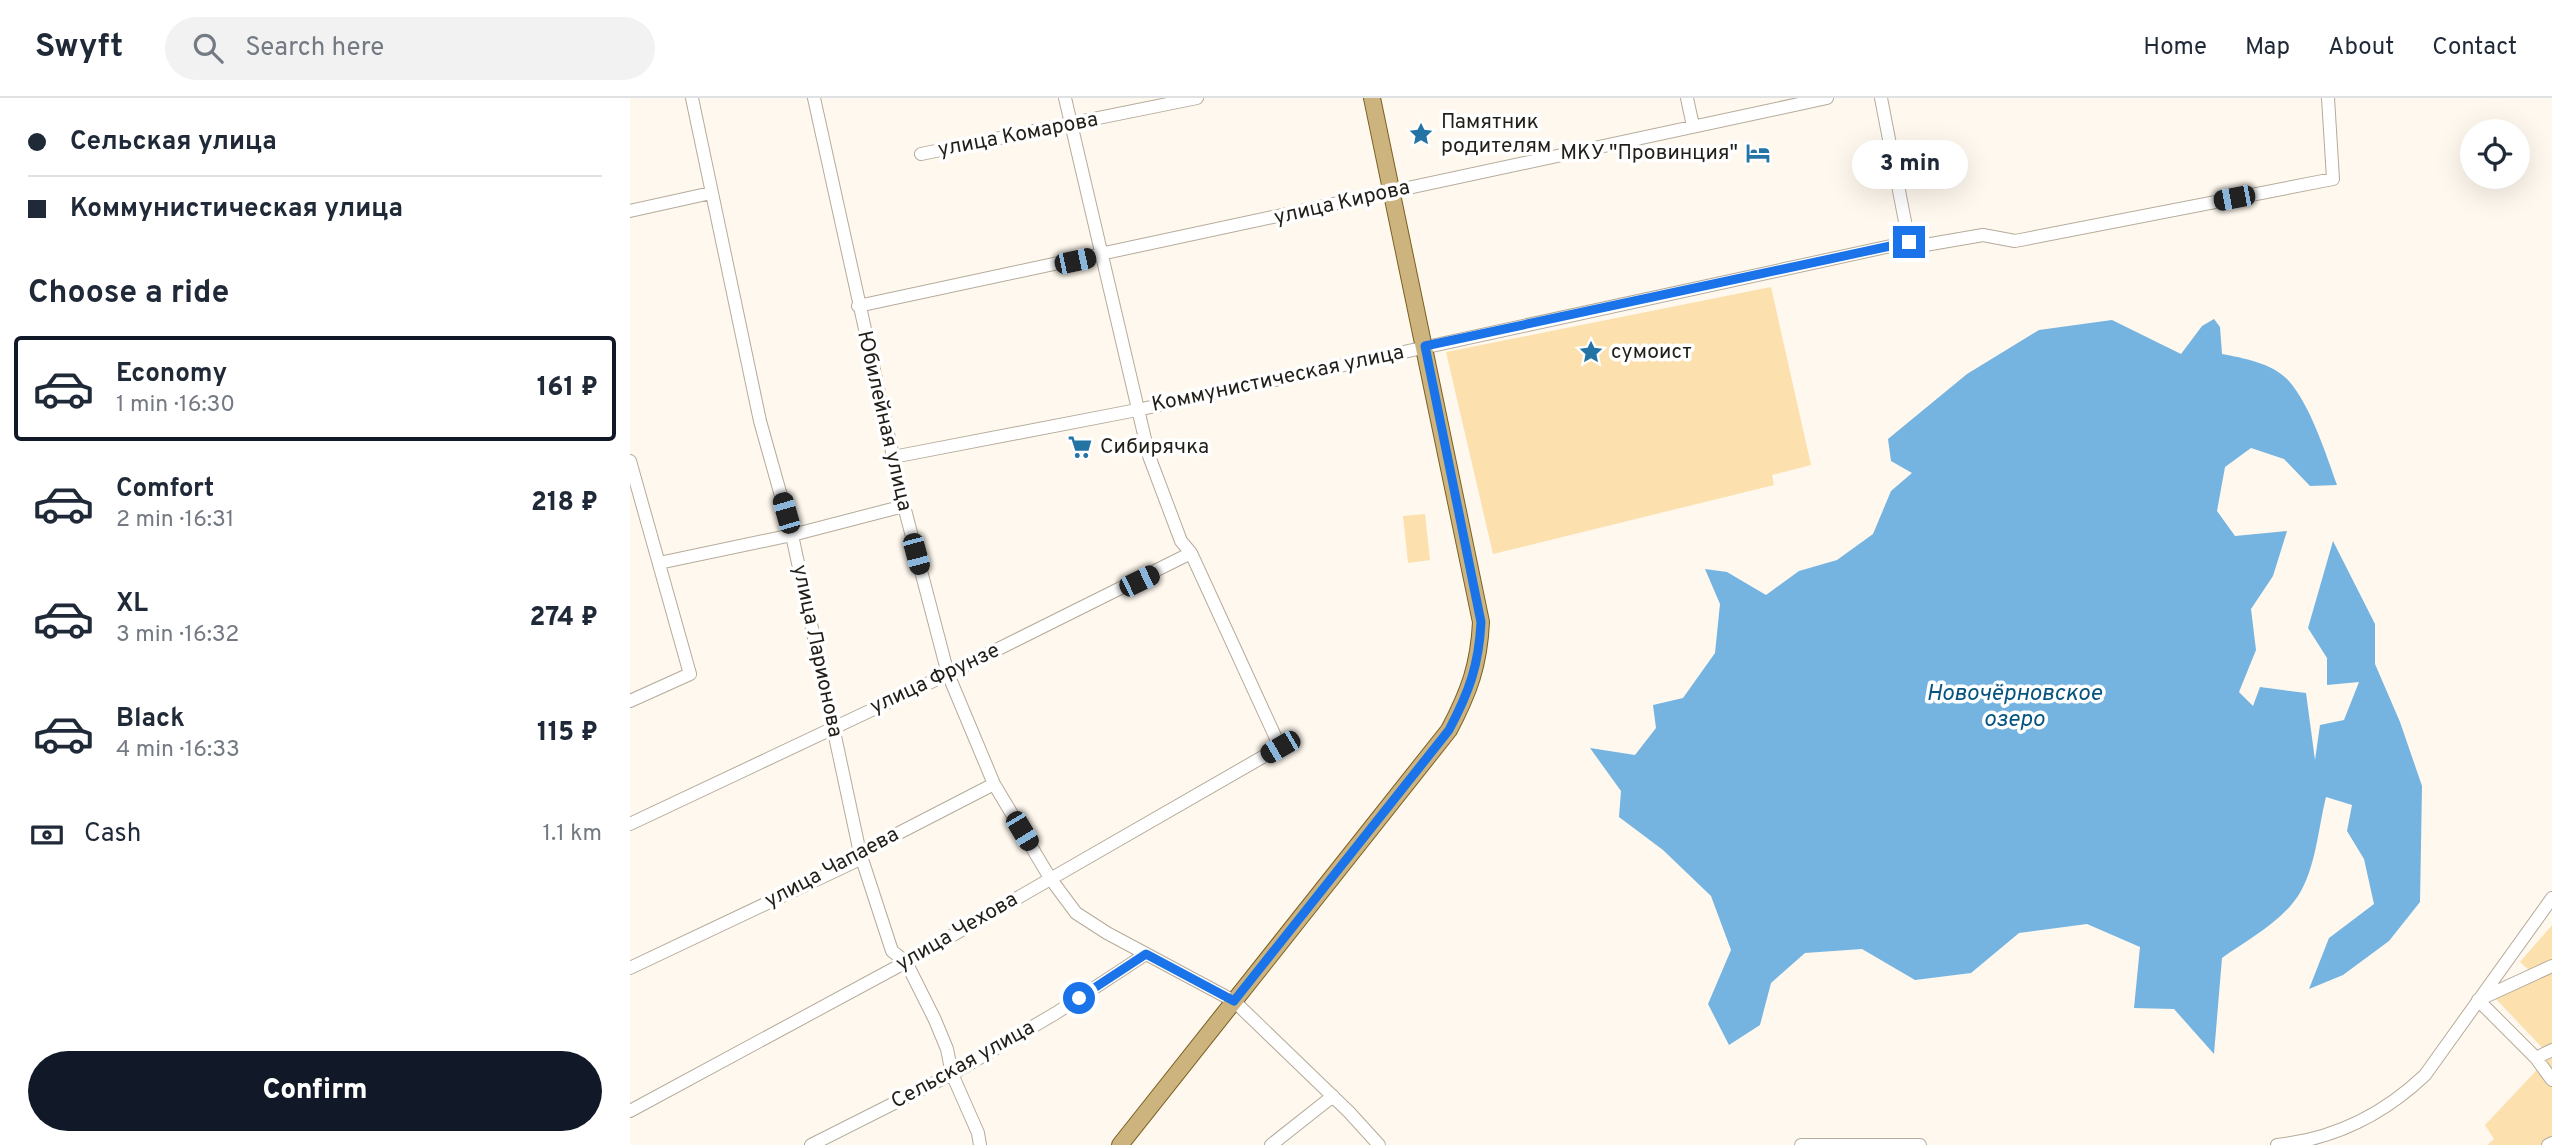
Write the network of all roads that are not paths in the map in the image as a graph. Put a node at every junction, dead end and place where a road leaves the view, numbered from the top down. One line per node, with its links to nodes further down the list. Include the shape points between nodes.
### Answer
1 (692, 98): 14 (street, улица Ларионова)
2 (814, 98): 18 (street, Юбилейная улица)
3 (1065, 98): 10 (street)
4 (1197, 98): 10 (street, улица Комарова)
5 (1372, 98): 13 (main road)
6 (1687, 98): 11 (street)
7 (1827, 98): 11 (street, улица Кирова)
8 (1881, 98): 16 (street)
9 (2328, 98): 16 (street, Коммунистическая улица, via 2333,179 2015,241 1983,235 1925,246)
10 (1072, 126): 12 (street, улица Комарова); 17 (street)
11 (1693, 126): 13 (street, улица Кирова)
12 (921, 154)
13 (1392, 192): 17 (street, улица Кирова); 19 (main road)
14 (711, 193): 15 (street); 24 (street, улица Ларионова, via 760,421)
15 (630, 211)
16 (1909, 242): 19 (street, Коммунистическая улица)
17 (1102, 255): 18 (street, улица Кирова); 20 (street)
18 (858, 306): 21 (street, Юбилейная улица)
19 (1425, 346): 20 (street, Коммунистическая улица); 42 (main road, via 1481,622 1479,656 1449,730)
20 (1138, 410): 21 (street, Коммунистическая улица); 25 (street, via 1149,456)
21 (893, 457): 23 (street, Юбилейная улица)
22 (630, 461): 27 (street)
23 (904, 506): 24 (street); 29 (street, Юбилейная улица)
24 (792, 536): 27 (street); 31 (street, улица Ларионова)
25 (1181, 541): 26 (street); 28 (street)
26 (1191, 553): 28 (street, улица Фрунзе); 35 (street, улица Чехова, via 1280,747)
27 (659, 563): 30 (street, via 690,674)
28 (1163, 569): 29 (street, улица Фрунзе)
29 (948, 674): 31 (street, улица Фрунзе); 32 (street, Юбилейная улица)
30 (630, 701)
31 (833, 726): 33 (street, улица Фрунзе); 34 (street, улица Ларионова)
32 (994, 784): 34 (street, улица Чапаева); 35 (street, Юбилейная улица)
33 (630, 824)
34 (860, 853): 38 (street, улица Ларионова, via 892,951); 40 (street, улица Чапаева, via 856,861)
35 (1051, 878): 37 (street, Юбилейная улица, via 1076,913); 38 (street, улица Чехова)
36 (2552, 898): 41 (street)
37 (1146, 954): 42 (street, Юбилейная улица); 45 (street, Сельская улица)
38 (906, 962): 45 (street, улица Ларионова, via 947,1049); 48 (street, улица Чехова)
39 (2552, 966): 41 (street)
40 (630, 968)
41 (2478, 1000): 44 (street); 56 (street, via 2425,1075 2403,1095 2336,1133)
42 (1234, 1001): 47 (street, Юбилейная улица); 51 (main road)
43 (2552, 1050): 44 (street)
44 (2536, 1058): 46 (street)
45 (952, 1074): 49 (street, Сельская улица); 50 (street, улица Ларионова)
46 (2552, 1080)
47 (1333, 1096): 52 (street); 53 (street, Юбилейная улица)
48 (630, 1111)
49 (811, 1145)
50 (980, 1145)
51 (1120, 1145)
52 (1271, 1145)
53 (1379, 1145)
54 (1801, 1145): 55 (street)
55 (1920, 1145)
56 (2277, 1145)

